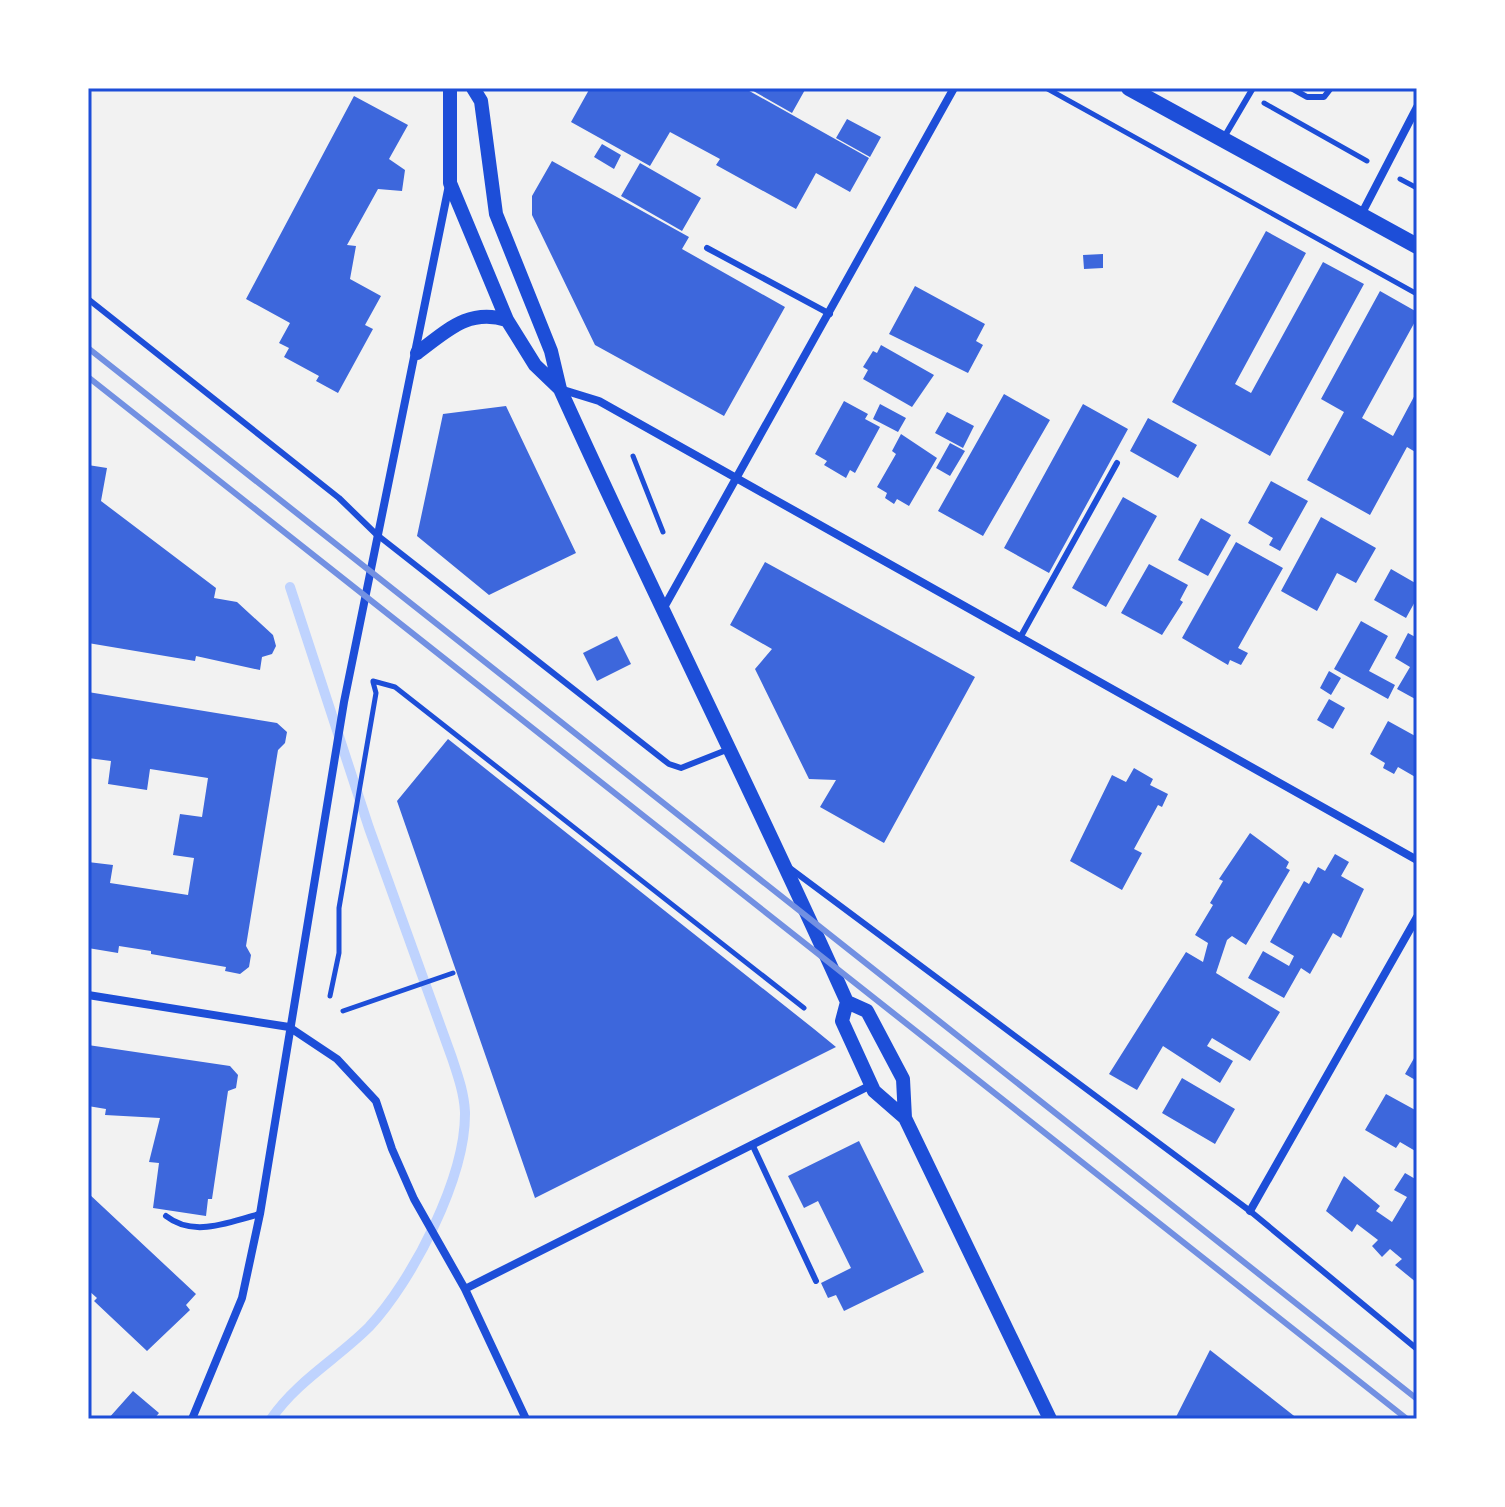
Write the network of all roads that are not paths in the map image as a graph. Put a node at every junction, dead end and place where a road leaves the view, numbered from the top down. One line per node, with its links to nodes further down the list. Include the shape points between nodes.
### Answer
1 (450, 88): 10 (street)
2 (473, 88): 18 (street, via 481,101 496,214 551,351)
3 (954, 88): 15 (street)
4 (1129, 88): 9 (main road)
5 (1291, 88): 6 (lane, via 1314,99)
6 (1331, 88)
7 (1251, 91): 9 (lane)
8 (1417, 107): 11 (street)
9 (1223, 139): 11 (main road)
10 (450, 183): 16 (street); 17 (street)
11 (1361, 215): 12 (main road)
12 (1417, 246)
13 (707, 248): 15 (lane)
14 (88, 299): 21 (lane, via 339,498)
15 (830, 314): 20 (street)
16 (507, 320): 17 (street, via 488,314 457,323); 18 (street, via 535,365)
17 (417, 353): 21 (street)
18 (560, 389): 20 (street, via 599,401); 22 (street)
19 (1117, 463): 23 (lane)
20 (736, 480): 22 (street); 23 (street)
21 (376, 534): 24 (lane, via 669,764 681,768); 30 (street)
22 (662, 612): 24 (street)
23 (1020, 638): 25 (street)
24 (729, 748): 26 (street)
25 (1417, 860)
26 (788, 867): 29 (street); 34 (lane)
27 (1417, 917): 34 (street)
28 (88, 995): 30 (street)
29 (847, 1002): 31 (street, via 842,1021); 32 (street, via 867,1011 903,1079)
30 (289, 1027): 35 (street); 38 (street, via 337,1059 376,1101 414,1199)
31 (871, 1085): 32 (street); 33 (street)
32 (905, 1118): 42 (street)
33 (752, 1144): 37 (lane); 38 (street)
34 (1250, 1211): 39 (lane)
35 (260, 1214): 36 (lane, via 202,1229); 40 (street, via 242,1298)
36 (166, 1216)
37 (816, 1281)
38 (465, 1289): 41 (street)
39 (1417, 1349)
40 (192, 1419)
41 (526, 1419)
42 (1050, 1419)

